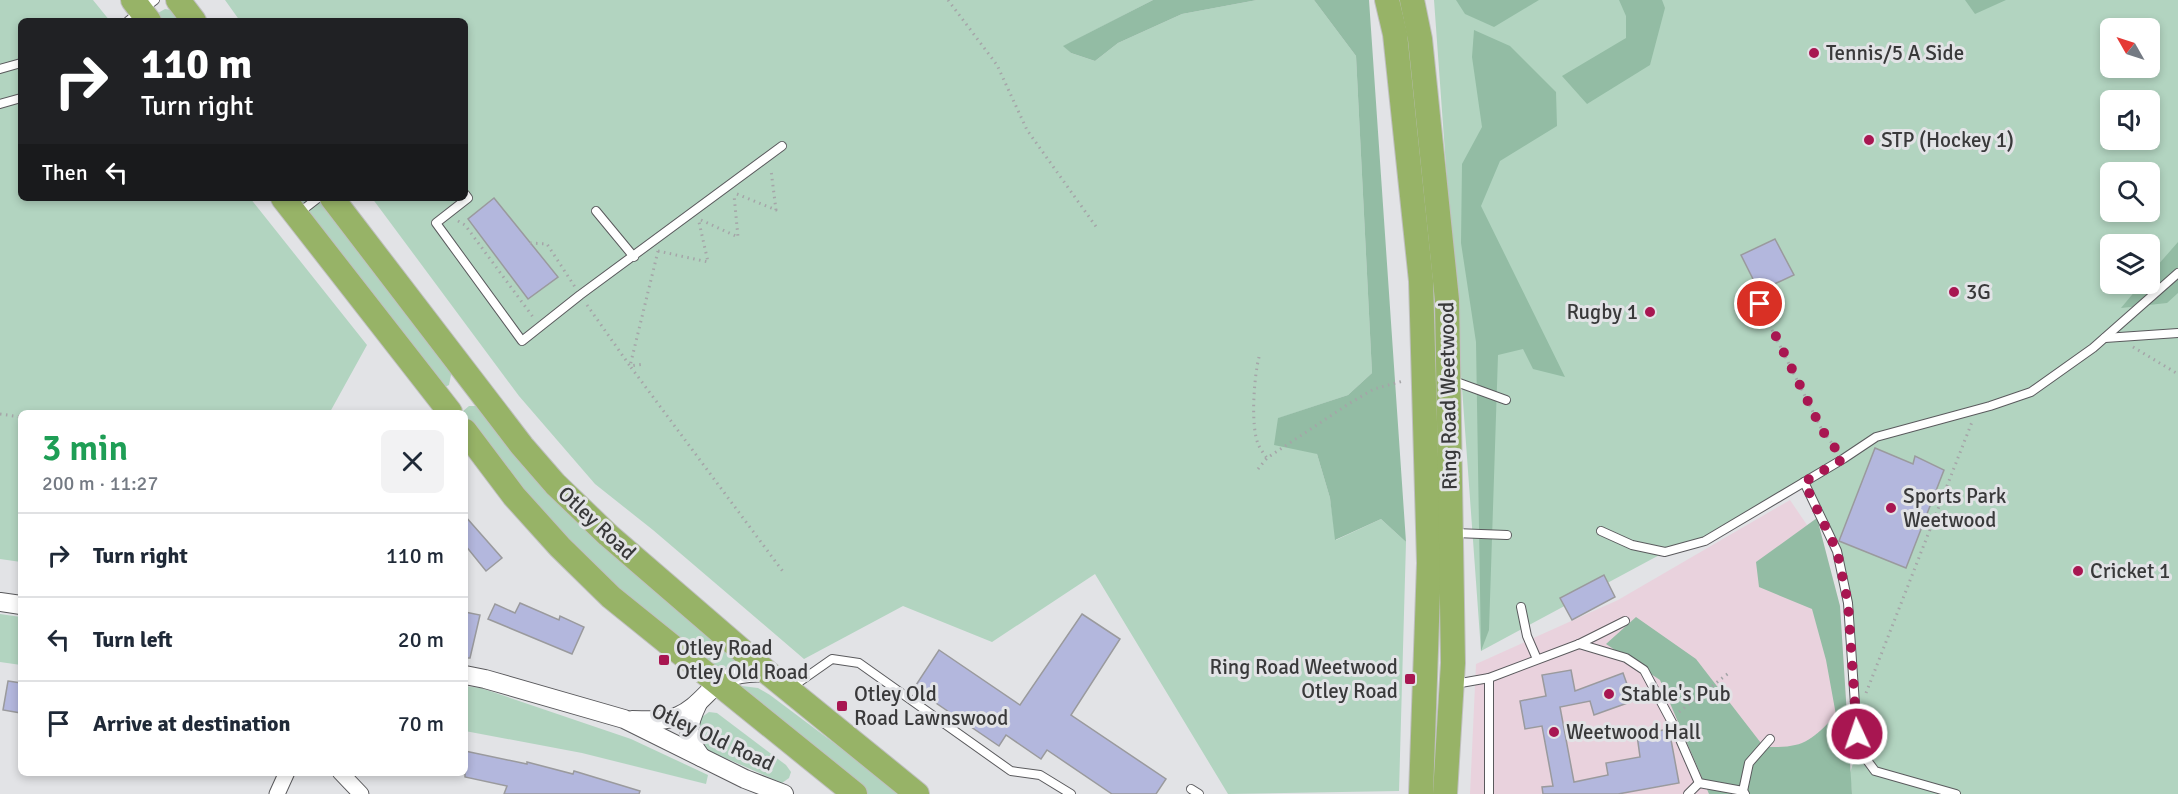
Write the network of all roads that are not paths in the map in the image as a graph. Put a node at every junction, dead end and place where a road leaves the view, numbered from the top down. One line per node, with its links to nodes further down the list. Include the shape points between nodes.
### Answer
1 (178, 0): 4 (highway)
2 (1387, 0): 57 (highway, Ring Road Weetwood, via 1395,34 1421,281 1429,563)
3 (1412, 0): 19 (highway, Ring Road Weetwood, via 1420,39)
4 (192, 18)
5 (18, 64): 6 (lane)
6 (0, 69)
7 (18, 99): 8 (lane)
8 (0, 104)
9 (782, 146): 15 (lane)
10 (308, 201): 13 (lane)
11 (334, 201): 20 (highway, Otley Road)
12 (464, 201): 15 (lane, via 436,223 522,341)
13 (290, 206): 22 (highway)
14 (596, 211): 15 (lane)
15 (634, 257)
16 (2178, 273): 18 (lane)
17 (2178, 333): 18 (lane)
18 (2105, 338): 25 (lane, via 2031,392 1876,437)
19 (1459, 383): 21 (lane); 27 (highway, Ring Road Weetwood)
20 (476, 385): 23 (highway); 35 (highway, Otley Road, via 555,484)
21 (1506, 400)
22 (446, 410)
23 (448, 410)
24 (468, 435): 38 (highway, Otley Road, via 514,496 560,547 611,597)
25 (1804, 482): 26 (lane, via 1705,541 1665,552 1632,545); 61 (lane, via 1837,551 1848,603 1858,748 1875,771)
26 (1601, 531)
27 (1451, 532): 28 (lane); 39 (highway, Ring Road Weetwood)
28 (1507, 535)
29 (0, 602): 30 (street)
30 (18, 605)
31 (1521, 607): 34 (lane)
32 (1625, 621): 33 (lane)
33 (1578, 644): 34 (lane); 47 (lane, via 1626,658 1644,670)
34 (1537, 659): 37 (lane)
35 (768, 673): 38 (street, Otley Old Road, via 742,674); 40 (highway, Otley Road)
36 (468, 676): 42 (street, Otley Old Road)
37 (1489, 678): 39 (lane); 59 (lane)
38 (717, 684): 41 (street, Otley Old Road); 53 (highway, Otley Road)
39 (1450, 684): 58 (highway, Ring Road Weetwood)
40 (789, 690): 54 (highway, Otley Road); 55 (lane, via 832,659 859,663 1011,771 1040,775)
41 (698, 703): 42 (street, Otley Old Road, via 665,720); 44 (street, via 688,733)
42 (624, 719): 44 (street, Otley Old Road)
43 (1770, 739): 49 (lane, via 1749,763)
44 (701, 757): 52 (street, Otley Old Road)
45 (285, 776): 50 (street)
46 (344, 776): 51 (street)
47 (1699, 783): 49 (lane); 60 (lane)
48 (1191, 789): 56 (lane)
49 (1744, 792)
50 (277, 794)
51 (361, 794)
52 (784, 794)
53 (855, 794)
54 (917, 794)
55 (1071, 794)
56 (1199, 794)
57 (1421, 794)
58 (1445, 794)
59 (1489, 794)
60 (1688, 794)
61 (1956, 794)

